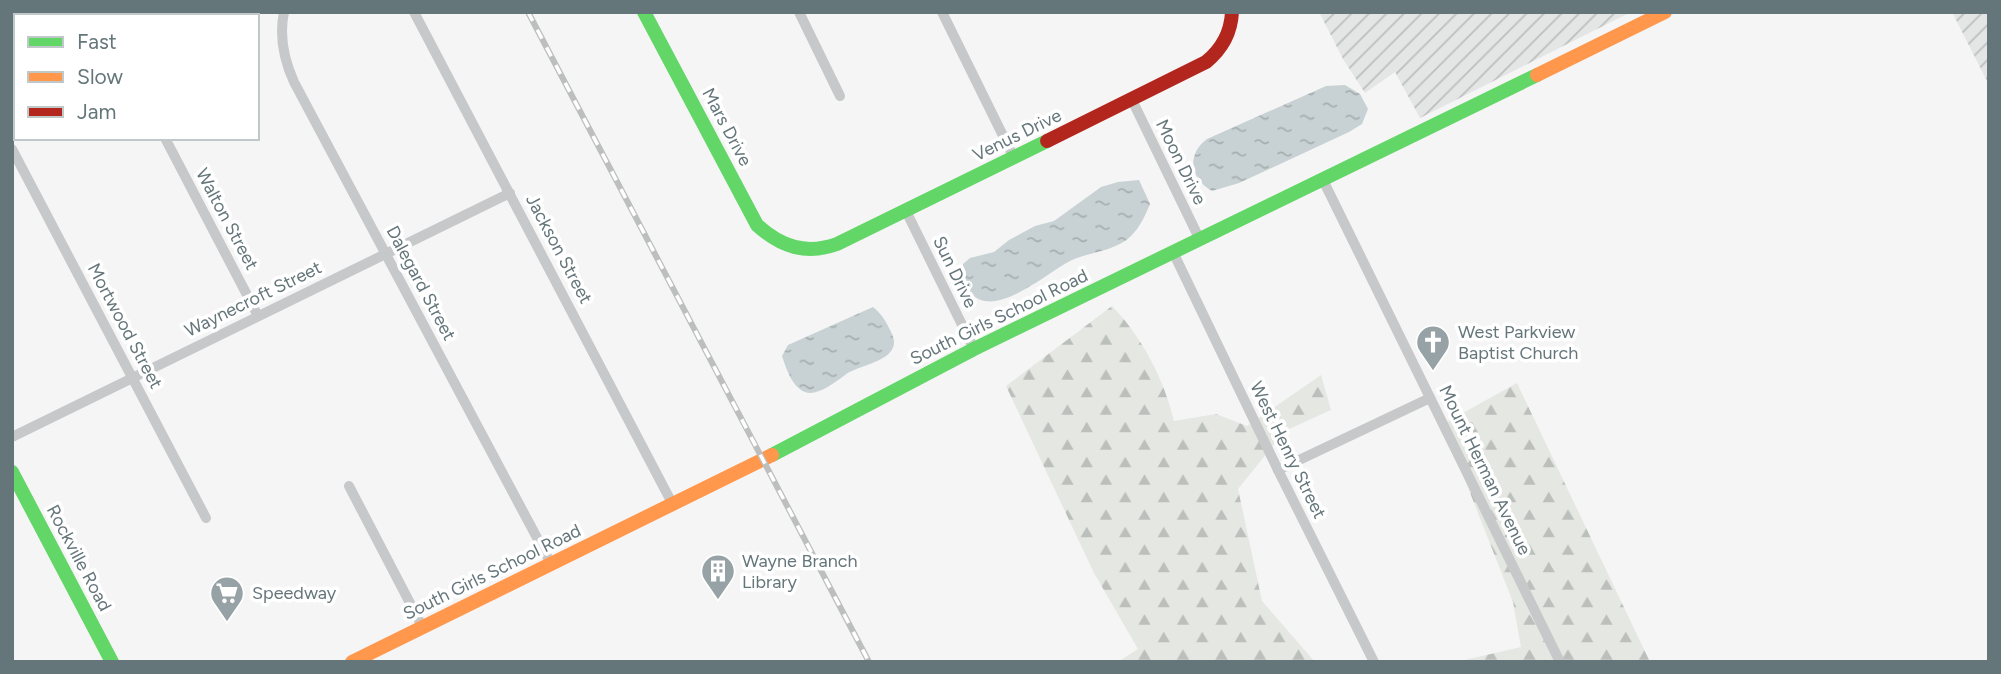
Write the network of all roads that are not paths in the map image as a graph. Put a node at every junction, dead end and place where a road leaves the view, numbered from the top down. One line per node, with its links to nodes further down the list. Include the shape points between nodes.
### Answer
1 (284, 12): 19 (street, Dalegard Street, via 284,56 291,77)
2 (414, 12): 14 (street, Jackson Street)
3 (644, 12): 17 (main road, Mars Drive, via 754,220 767,236)
4 (799, 12): 8 (street)
5 (942, 12): 12 (street)
6 (1665, 12): 13 (main road, South Girls School Road)
7 (1232, 13): 9 (main road, Venus Drive, via 1226,39 1212,57)
8 (840, 96)
9 (1132, 100): 12 (main road, Venus Drive); 16 (street, Moon Drive)
10 (166, 140): 20 (street, Walton Street)
11 (12, 149): 22 (street, Mortwood Street)
12 (1014, 158): 15 (main road, Venus Drive)
13 (1323, 180): 16 (main road, South Girls School Road); 23 (street, Mount Herman Avenue)
14 (510, 193): 19 (street, Waynecroft Street); 28 (street, Jackson Street)
15 (906, 211): 17 (main road, Venus Drive, via 828,248 807,251); 21 (street, Sun Drive)
16 (1200, 240): 18 (main road, South Girls School Road)
17 (788, 247)
18 (1173, 253): 21 (main road, South Girls School Road); 25 (street, West Henry Street)
19 (385, 254): 20 (street, Waynecroft Street); 30 (street, Dalegard Street)
20 (258, 316): 22 (street, Waynecroft Street)
21 (974, 349): 28 (main road, South Girls School Road)
22 (132, 378): 24 (street, Waynecroft Street); 29 (street, Mortwood Street)
23 (1430, 398): 25 (street); 35 (street, Mount Herman Avenue)
24 (12, 437)
25 (1278, 470): 34 (street, West Henry Street)
26 (12, 472): 32 (main road, Rockville Road)
27 (349, 486): 31 (street)
28 (672, 503): 30 (main road, South Girls School Road)
29 (206, 518)
30 (551, 565): 31 (main road, South Girls School Road)
31 (423, 628): 33 (main road, South Girls School Road)
32 (111, 662)
33 (352, 662)
34 (1374, 662)
35 (1560, 662)

